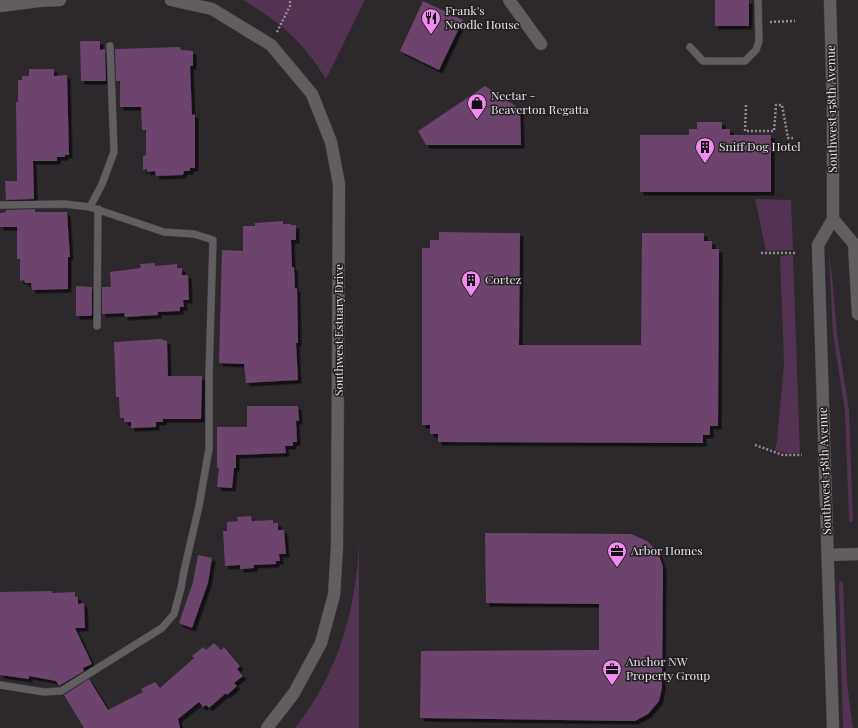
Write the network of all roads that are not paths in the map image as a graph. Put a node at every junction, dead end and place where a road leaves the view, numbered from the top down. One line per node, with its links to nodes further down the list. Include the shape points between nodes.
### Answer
1 (60, 0): 6 (street)
2 (171, 0): 19 (street, Southwest Estuary Drive, via 212,9 271,45 312,94 331,142 339,184 337,547 334,595 321,643 294,693)
3 (509, 0): 7 (street)
4 (758, 0): 9 (lane, via 759,41 756,50 745,61 703,61)
5 (830, 0): 13 (street, Southwest 158th Avenue)
6 (0, 6)
7 (542, 44)
8 (110, 46): 11 (lane, via 114,152)
9 (690, 47)
10 (0, 204): 11 (lane, via 65,204)
11 (90, 207): 12 (lane)
12 (98, 209): 15 (lane); 18 (lane, via 164,232 194,234 213,240 209,449 199,506 178,601 174,614 162,628 61,691 44,692)
13 (832, 219): 14 (street, via 854,244); 17 (street, Southwest 158th Avenue, via 818,245)
14 (858, 314)
15 (97, 326)
16 (858, 554): 17 (street)
17 (828, 555): 20 (street, Southwest 158th Avenue)
18 (0, 685)
19 (267, 728)
20 (832, 728)

